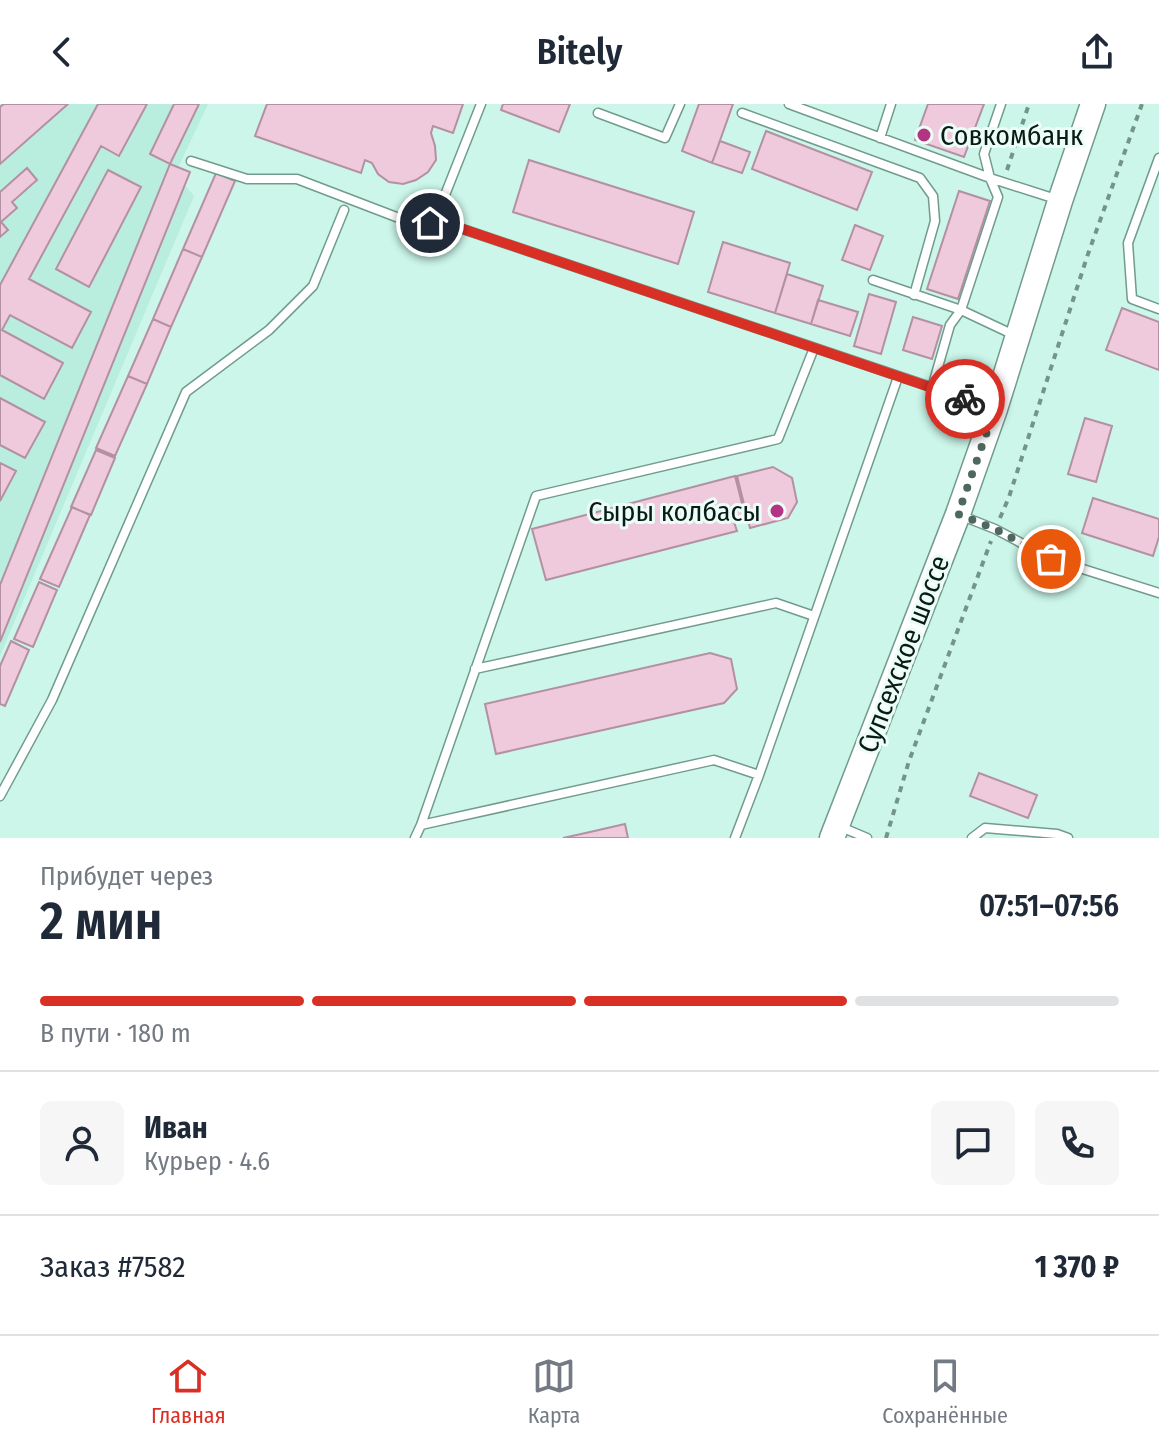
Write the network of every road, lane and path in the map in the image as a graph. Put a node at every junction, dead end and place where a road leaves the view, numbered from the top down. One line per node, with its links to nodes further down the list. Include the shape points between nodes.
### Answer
1 (481, 104): 17 (lane)
2 (680, 104): 9 (lane, via 665,138)
3 (789, 104): 11 (lane)
4 (891, 104): 11 (lane)
5 (1001, 104): 14 (lane, via 984,154)
6 (1029, 104): 15 (path)
7 (1093, 104): 16 (main road, Супсехское шоссе)
8 (1142, 104): 29 (path)
9 (598, 113)
10 (742, 113): 20 (lane, via 920,178 933,196 935,221)
11 (880, 138): 14 (lane)
12 (1159, 158): 21 (lane, via 1128,243 1132,299)
13 (191, 161): 24 (lane, via 247,179 297,179 412,223 448,224)
14 (990, 178): 15 (lane); 22 (lane, via 998,197)
15 (1004, 182): 16 (lane)
16 (1060, 201): 23 (main road, Супсехское шоссе)
17 (441, 205)
18 (344, 210): 34 (lane, via 313,286 269,330 186,392 52,700)
19 (873, 280): 20 (lane)
20 (914, 295): 22 (lane)
21 (1159, 309)
22 (961, 310): 23 (lane); 26 (lane, via 950,325)
23 (1018, 337): 27 (main road, Супсехское шоссе)
24 (814, 348): 25 (lane); 32 (lane, via 778,439 536,496)
25 (898, 377): 26 (lane); 31 (lane)
26 (932, 388): 27 (lane)
27 (995, 409): 28 (main road, Супсехское шоссе)
28 (958, 514): 29 (lane); 36 (main road, Супсехское шоссе)
29 (995, 529): 30 (lane, via 1051,559); 40 (path)
30 (1159, 593)
31 (814, 616): 32 (lane, via 776,603); 33 (lane)
32 (475, 669): 35 (lane)
33 (759, 775): 35 (lane, via 714,760); 38 (lane)
34 (0, 796)
35 (421, 825): 37 (lane)
36 (834, 832): 39 (lane)
37 (415, 838)
38 (735, 838)
39 (867, 838)
40 (886, 838)
41 (972, 838): 42 (lane, via 985,828)
42 (1068, 838)

